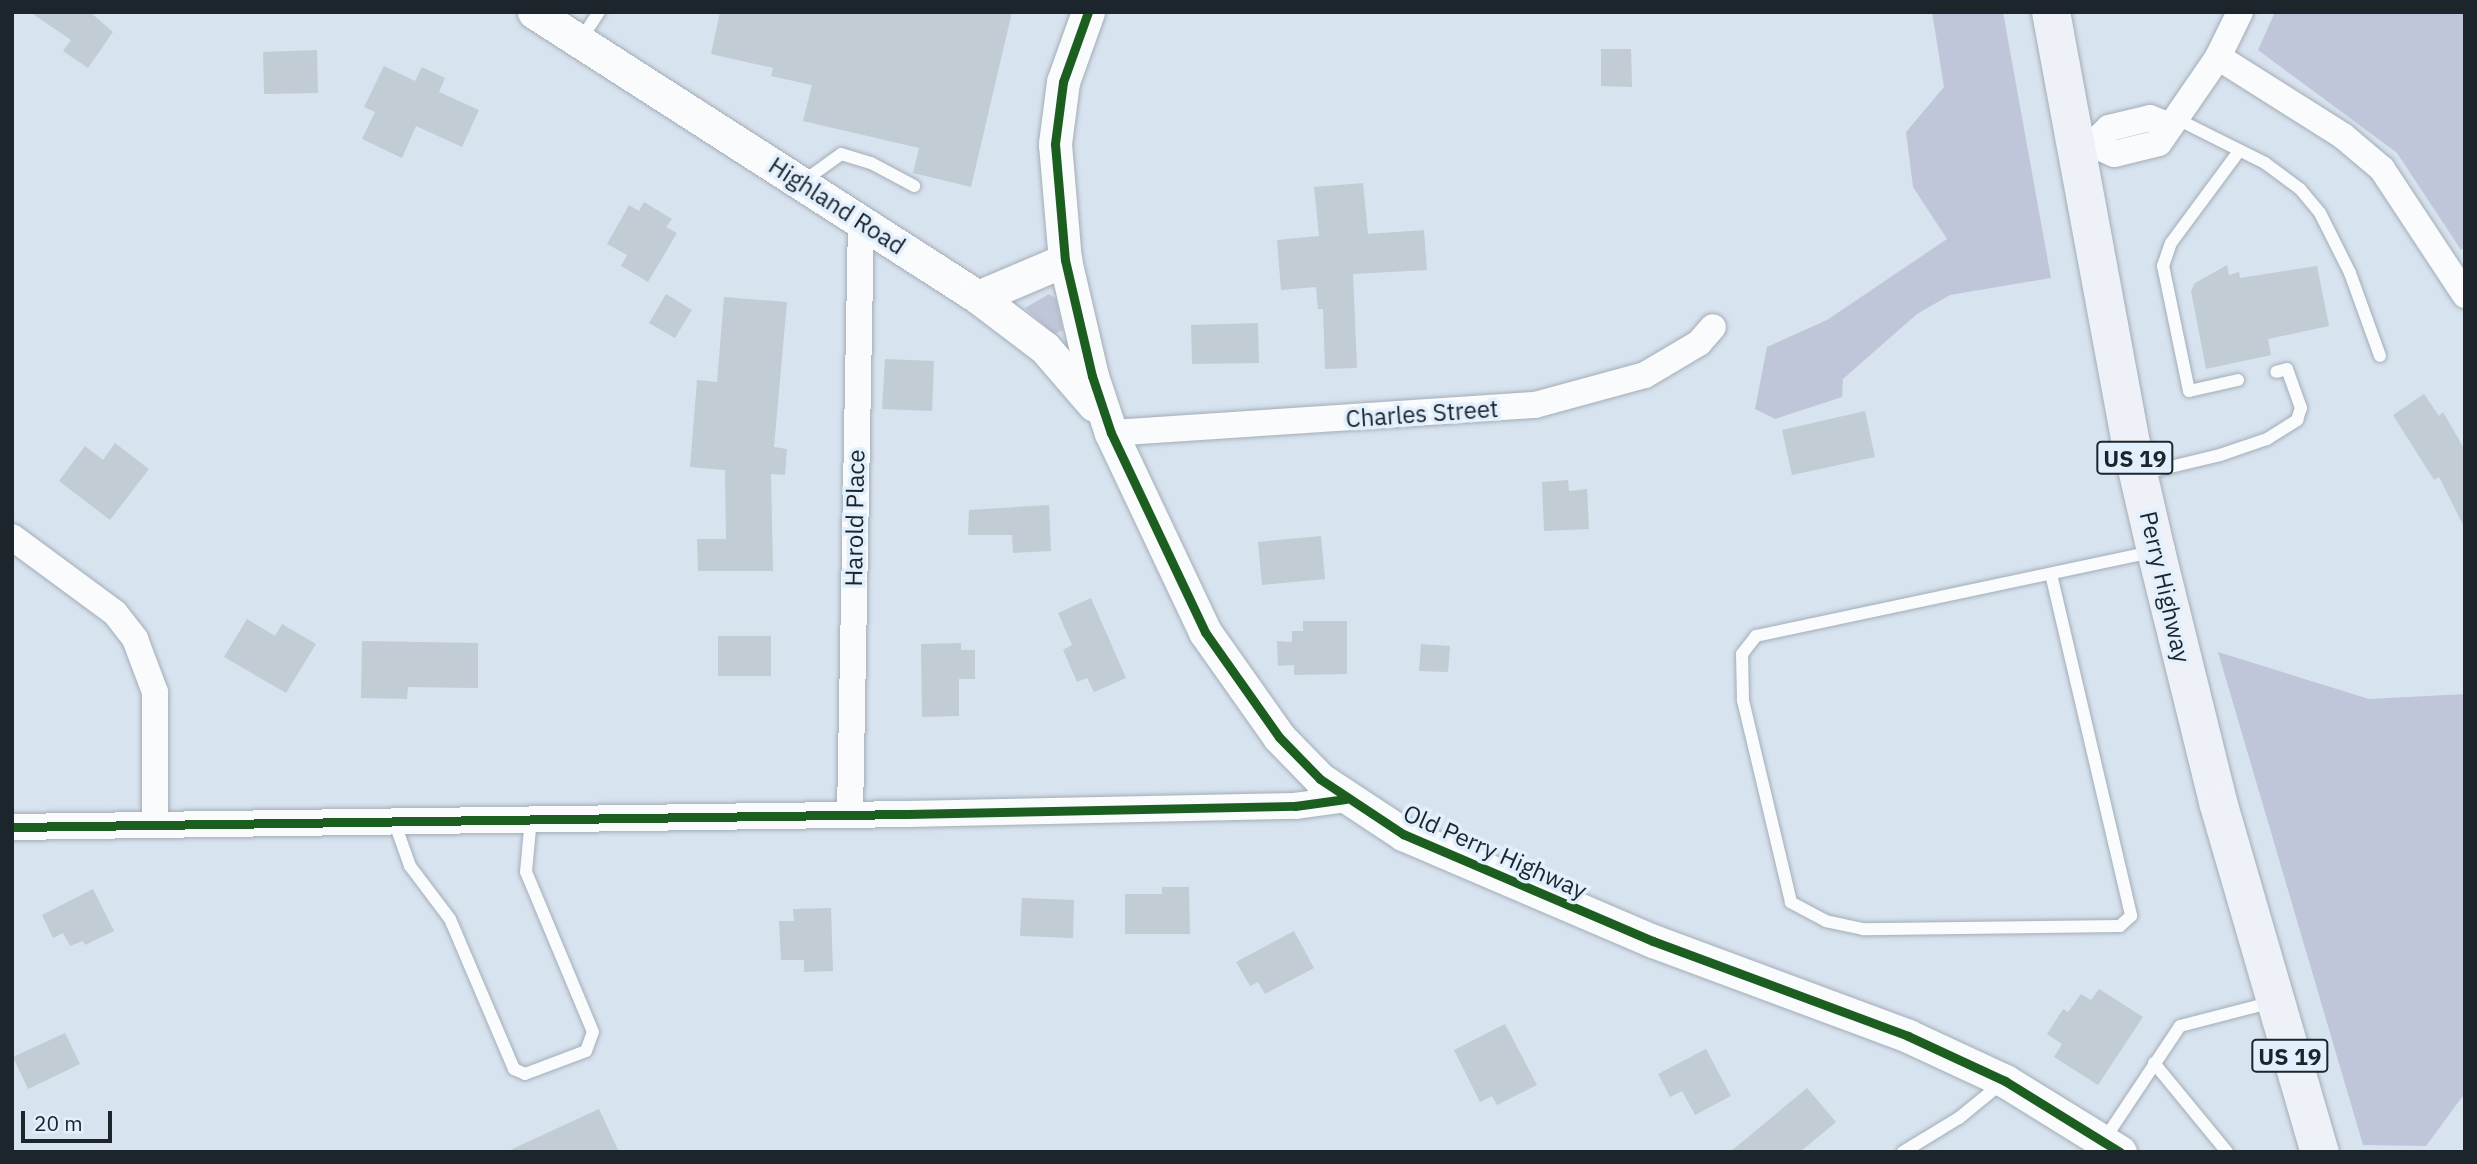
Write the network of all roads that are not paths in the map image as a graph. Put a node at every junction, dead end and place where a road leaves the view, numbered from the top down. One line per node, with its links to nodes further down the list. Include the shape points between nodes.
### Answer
1 (534, 12): 6 (street, Highland Road)
2 (598, 12): 6 (lane)
3 (1088, 12): 14 (street, Old Perry Highway, via 1071,51 1058,111 1057,181)
4 (2051, 12): 9 (main road, Perry Highway / US 19)
5 (2241, 12): 7 (street)
6 (579, 41): 11 (street, Highland Road)
7 (2218, 57): 8 (street); 15 (street, via 2343,136 2382,169)
8 (2172, 122): 9 (street, via 2150,118 2109,128); 10 (lane)
9 (2084, 146): 22 (main road, Perry Highway / US 19)
10 (2239, 151): 18 (lane, via 2265,163 2300,190 2320,213 2350,273); 20 (lane, via 2171,243 2164,266 2189,391)
11 (801, 183): 12 (lane, via 841,154 871,163); 13 (street, Highland Road)
12 (914, 186)
13 (861, 221): 16 (street, Highland Road); 27 (street, Harold Place)
14 (1065, 260): 16 (street); 21 (street, Old Perry Highway, via 1092,376)
15 (2465, 295)
16 (978, 297): 21 (street, Highland Road, via 1066,368)
17 (1713, 327): 21 (street, Charles Street, via 1699,343 1645,375 1535,405)
18 (2380, 356)
19 (2276, 372): 22 (lane, via 2287,369 2301,408 2297,420 2244,447)
20 (2238, 380)
21 (1111, 433): 26 (street, Old Perry Highway, via 1205,632 1279,737)
22 (2138, 475): 24 (main road, Perry Highway / US 19)
23 (12, 537): 30 (street, via 115,613 135,639 155,692)
24 (2156, 551): 25 (lane); 32 (main road, Perry Highway / US 19)
25 (2051, 573): 25 (lane, via 2131,916 2120,926 1863,929 1826,921 1791,902 1743,700 1742,654 1756,636)
26 (1333, 789): 27 (street, via 1295,806); 34 (street, Old Perry Highway, via 1403,834 1529,891 1908,1035)
27 (850, 815): 28 (street)
28 (531, 818): 29 (street); 29 (lane, via 526,872 593,1031 586,1051 525,1074 514,1069 450,919 410,866)
29 (394, 820): 30 (street)
30 (155, 823): 31 (street)
31 (12, 827)
32 (2274, 1002): 33 (lane, via 2180,1026); 38 (main road, Perry Highway / US 19)
33 (2154, 1063): 35 (lane); 37 (lane)
34 (2005, 1081): 35 (street, Old Perry Highway); 36 (lane, via 1959,1118)
35 (2112, 1146)
36 (1903, 1152)
37 (2227, 1152)
38 (2320, 1152)

